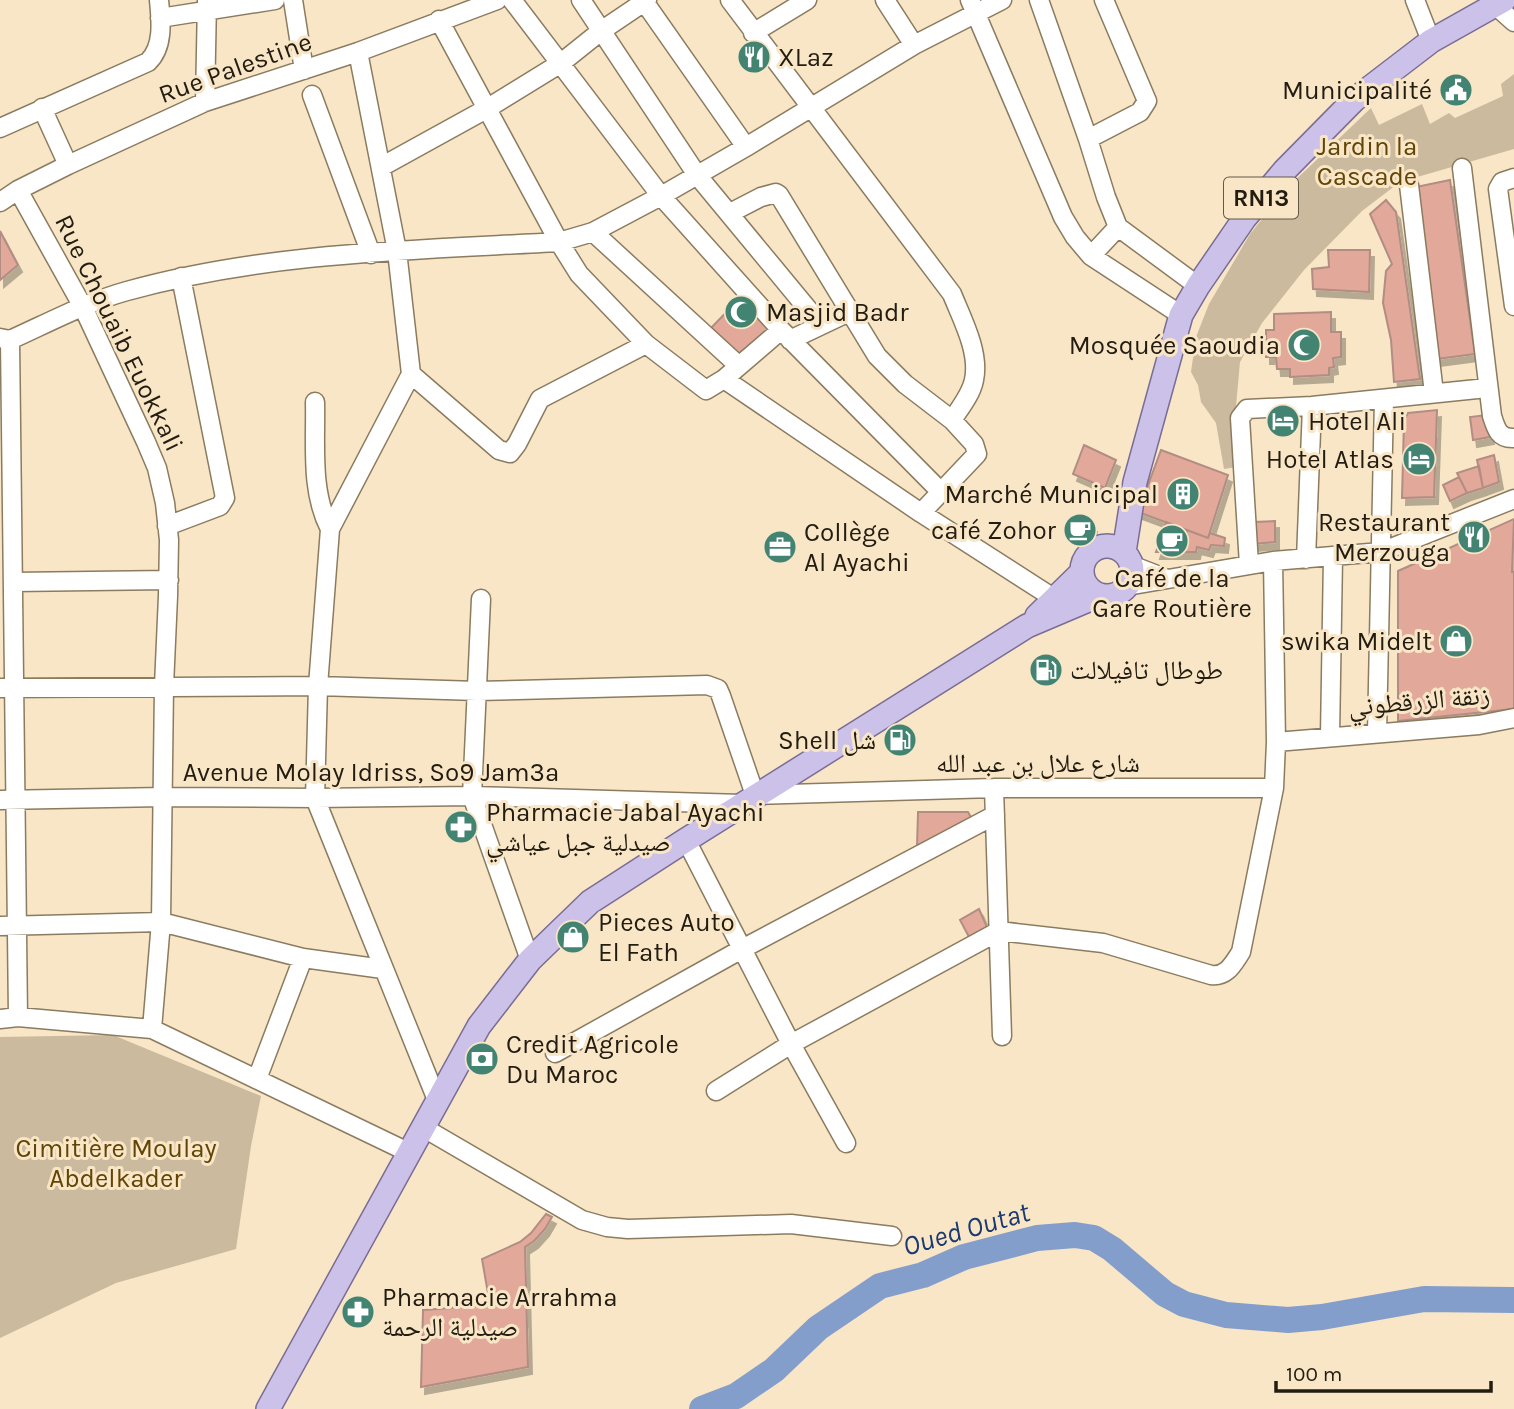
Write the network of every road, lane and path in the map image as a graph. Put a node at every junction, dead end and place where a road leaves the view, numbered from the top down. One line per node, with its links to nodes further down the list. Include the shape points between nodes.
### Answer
1 (275, 0): 15 (street)
2 (293, 0): 26 (street)
3 (497, 0): 18 (street, Rue Palestine)
4 (512, 0): 25 (street)
5 (581, 0): 20 (street)
6 (730, 0): 21 (street)
7 (807, 0): 21 (street)
8 (884, 0): 23 (street)
9 (1002, 0): 16 (street)
10 (1039, 0): 33 (street)
11 (1104, 0): 33 (street, via 1147,101 1140,111)
12 (1415, 0): 22 (street)
13 (645, 1): 20 (street); 34 (street)
14 (1499, 2): 19 (street); 22 (main road, RN13)
15 (206, 6): 17 (street); 28 (street)
16 (973, 7): 23 (street); 50 (street, via 1063,217)
17 (160, 9): 30 (street, via 157,52 148,62)
18 (439, 20): 24 (street, Rue Palestine); 31 (street)
19 (1514, 22)
20 (601, 31): 25 (street); 38 (street)
21 (753, 33): 29 (street)
22 (1431, 41): 52 (main road, RN13, via 1354,100 1284,171)
23 (914, 45): 29 (street)
24 (358, 52): 26 (street, Rue Palestine); 36 (street)
25 (561, 63): 31 (street); 42 (street)
26 (304, 70): 28 (street, Rue Palestine)
27 (312, 95): 49 (street)
28 (205, 102): 35 (street, Rue Palestine)
29 (809, 107): 34 (street); 69 (street, via 952,294 975,364 974,381)
30 (42, 108): 32 (street); 35 (street)
31 (488, 108): 36 (street); 47 (street)
32 (0, 128)
33 (1088, 139): 45 (street)
34 (746, 147): 38 (street)
35 (68, 165): 41 (street, Rue Palestine)
36 (381, 167): 48 (street)
37 (1462, 168): 64 (street)
38 (697, 175): 42 (street); 44 (street)
39 (1514, 178): 53 (street, via 1502,182 1498,190)
40 (1409, 185): 65 (street)
41 (18, 190): 43 (street, Rue Palestine); 54 (street, Rue Chouaib Euokkali)
42 (661, 195): 46 (street); 58 (street)
43 (0, 202)
44 (730, 214): 55 (street, via 776,193); 57 (street)
45 (1118, 227): 50 (street); 52 (street)
46 (593, 232): 47 (street); 61 (street)
47 (559, 242): 48 (street); 60 (street, via 579,274)
48 (397, 251): 49 (street); 62 (street)
49 (371, 254): 51 (street)
50 (1091, 256): 56 (street)
51 (181, 277): 54 (street); 76 (street, via 225,498 220,506)
52 (1198, 286): 56 (main road, RN13)
53 (1514, 306)
54 (83, 307): 59 (street); 76 (street, Rue Chouaib Euokkali, via 157,468)
55 (849, 312): 57 (street); 69 (street, via 892,372)
56 (1181, 315): 72 (main road, RN13)
57 (821, 325): 58 (street)
58 (785, 335): 61 (street); 73 (street)
59 (5, 339): 71 (street)
60 (646, 344): 62 (street, via 540,400 510,453 499,450); 63 (street, via 703,389)
61 (739, 366): 63 (street)
62 (411, 373): 77 (street)
63 (724, 379): 75 (street)
64 (1487, 388): 65 (street); 70 (street, via 1499,433)
65 (1434, 393): 66 (street)
66 (1384, 399): 68 (street); 79 (street)
67 (315, 402): 77 (street, via 316,480 320,511)
68 (1312, 406): 81 (street); 83 (street, via 1247,409 1240,418)
69 (953, 420): 73 (street, via 977,454)
70 (1513, 443)
71 (6, 469): 84 (street)
72 (1135, 482): 78 (main road, RN13); 85 (main road, RN13)
73 (941, 492): 75 (street)
74 (1514, 499): 79 (street)
75 (921, 513): 89 (street)
76 (167, 526): 87 (street, Rue Chouaib Euokkali)
77 (330, 529): 93 (street)
78 (1100, 546): 85 (main road, via 1117,547); 86 (main road, RN13, via 1086,556)
79 (1381, 552): 80 (street); 97 (street)
80 (1333, 557): 81 (street); 98 (street)
81 (1306, 559): 82 (street)
82 (1273, 561): 83 (street); 99 (street)
83 (1249, 565): 85 (street, via 1167,579)
84 (8, 568): 87 (street); 94 (street)
85 (1127, 568): 88 (main road, RN13, via 1115,594)
86 (1082, 572): 88 (main road, via 1087,586); 89 (main road, RN13)
87 (169, 580): 92 (street, Rue Chouaib Euokkali)
88 (1100, 595): 91 (main road, RN13)
89 (1055, 598): 91 (main road, RN13)
90 (481, 599): 95 (street)
91 (1027, 626): 105 (main road, RN13)
92 (164, 686): 93 (street); 94 (street); 103 (street, Rue Chouaib Euokkali)
93 (318, 686): 95 (street); 104 (street)
94 (7, 688): 106 (street)
95 (477, 691): 102 (street); 105 (street, via 707,685 718,689)
96 (1514, 718): 97 (street, زنقة الزرقطوني)
97 (1377, 733): 98 (street, زنقة الزرقطوني)
98 (1330, 736): 99 (street, زنقة الزرقطوني)
99 (1276, 741): 101 (street)
100 (994, 788): 101 (street, شارع علال بن عبد الله); 105 (street, شارع علال بن عبد الله); 107 (street)
101 (1274, 788): 111 (street, via 1241,952 1225,974 1211,975 1103,943)
102 (472, 796): 104 (street, Avenue Molay Idriss, So9 Jam3a); 105 (street, Avenue Molay Idriss, So9 Jam3a); 114 (street)
103 (163, 797): 104 (street, Avenue Molay Idriss, So9 Jam3a); 106 (street, Avenue Molay Idriss, So9 Jam3a); 109 (street, Rue Chouaib Euokkali)
104 (315, 798): 115 (street)
105 (749, 799): 108 (main road, RN13)
106 (8, 800): 110 (street)
107 (995, 815): 111 (street); 112 (street)
108 (686, 839): 112 (street); 114 (main road, RN13, via 590,902)
109 (160, 922): 110 (street); 113 (street); 117 (street, Rue Chouaib Euokkali)
110 (8, 925): 116 (street)
111 (999, 932): 118 (street); 119 (street)
112 (742, 948): 119 (street); 120 (street)
113 (303, 958): 115 (street); 121 (street)
114 (530, 960): 123 (main road, RN13, via 479,1026)
115 (383, 969): 123 (street)
116 (9, 1018): 117 (street)
117 (152, 1029): 121 (street)
118 (1002, 1036)
119 (791, 1044): 122 (street); 125 (street)
120 (555, 1053)
121 (257, 1079): 126 (street)
122 (716, 1091)
123 (437, 1100): 124 (main road, RN13)
124 (424, 1128): 126 (main road, RN13); 127 (street, via 582,1220 607,1227 791,1224)
125 (846, 1143)
126 (410, 1153): 128 (main road, RN13)
127 (892, 1236)
128 (268, 1409)

